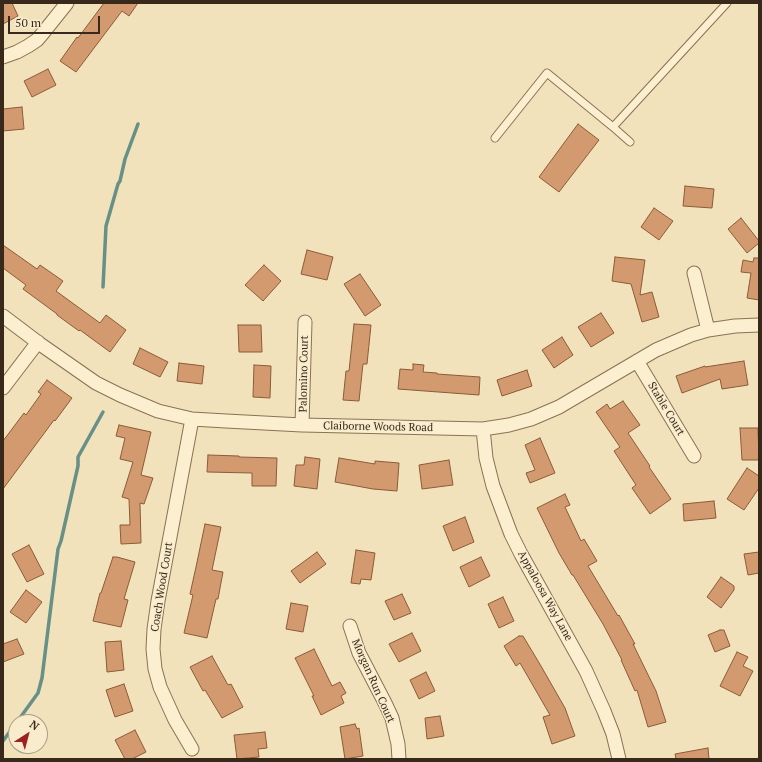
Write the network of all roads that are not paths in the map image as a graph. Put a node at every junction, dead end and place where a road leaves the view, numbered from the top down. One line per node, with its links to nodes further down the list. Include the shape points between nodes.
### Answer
1 (67, 3): 3 (street, via 37,40)
2 (727, 3): 4 (lane)
3 (3, 57)
4 (613, 127): 5 (lane, via 547,73); 6 (lane)
5 (495, 138)
6 (630, 142)
7 (694, 273): 11 (street)
8 (3, 316): 12 (street, Claiborne Woods Road)
9 (305, 322): 16 (street, Palomino Court)
10 (759, 325): 11 (street, Claiborne Woods Road)
11 (708, 330): 13 (street, Claiborne Woods Road, via 663,347)
12 (38, 342): 14 (street); 15 (street, Claiborne Woods Road, via 96,383 158,411)
13 (637, 361): 17 (street, Claiborne Woods Road, via 559,407 526,421); 18 (street, Stable Court)
14 (3, 388)
15 (192, 419): 16 (street, Claiborne Woods Road); 20 (street, Coach Wood Court, via 158,601 153,649 160,687)
16 (302, 425): 17 (street, Claiborne Woods Road)
17 (483, 429): 22 (street, Appaloosa Way Lane, via 486,458 493,486 511,534 586,671 613,734)
18 (694, 456)
19 (350, 626): 21 (street, Morgan Run Court, via 359,653 392,718)
20 (192, 750)
21 (399, 759)
22 (619, 759)

